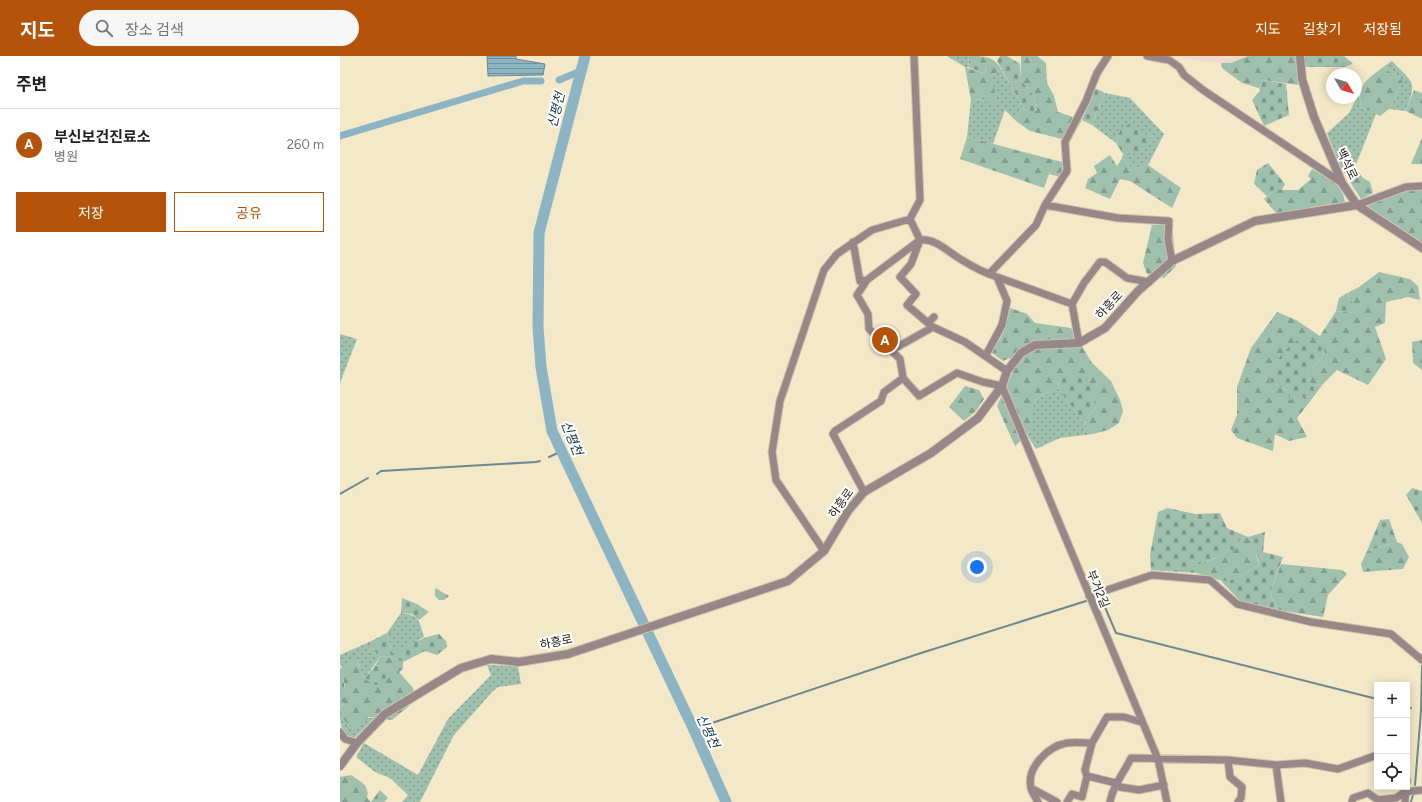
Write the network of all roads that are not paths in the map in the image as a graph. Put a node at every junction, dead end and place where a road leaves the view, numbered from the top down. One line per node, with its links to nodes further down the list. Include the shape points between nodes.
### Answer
1 (914, 56): 9 (street, via 920,200)
2 (1108, 56): 7 (street, via 1097,73 1065,142 1067,171)
3 (1147, 56): 5 (street, via 1169,60 1203,90)
4 (1300, 56): 5 (street, 백석로, via 1302,79 1314,117)
5 (1342, 183): 8 (street, 백석로)
6 (1422, 186): 8 (street, via 1406,186)
7 (1045, 205): 13 (street, via 1118,218 1169,221 1168,239); 14 (street, via 1036,225)
8 (1357, 205): 12 (street, 백석로); 13 (street, 하흥로, via 1255,221)
9 (910, 219): 10 (street); 11 (street, via 872,230)
10 (920, 240): 14 (street, via 938,244 961,260); 16 (street); 19 (street, via 911,264 900,277 916,294 907,305 928,323)
11 (852, 242): 16 (street, via 860,281); 27 (street, via 837,254 824,270 780,401 772,452 776,480)
12 (1422, 248)
13 (1172, 261): 17 (street, 하흥로)
14 (989, 274): 15 (street)
15 (997, 278): 18 (street); 22 (street, via 1007,301 1002,325)
16 (867, 280): 21 (street, via 857,295 868,314 869,329)
17 (1149, 282): 18 (street, via 1127,278 1105,262 1100,262); 20 (street, 하흥로, via 1104,328)
18 (1072, 304): 20 (street)
19 (934, 317)
20 (1079, 343): 23 (street, 하흥로, via 1035,345 1020,353)
21 (892, 350): 22 (street, via 934,327); 24 (street, via 900,359)
22 (986, 355): 23 (street)
23 (1008, 371): 25 (street, 하흥로)
24 (903, 378): 25 (street, via 919,396 957,373); 26 (street, via 884,392 881,401 833,434)
25 (1002, 386): 26 (street, 하흥로, via 978,418 931,453); 28 (street, 부거2길)
26 (864, 492): 27 (street, 하흥로, via 848,511)
27 (824, 552): 32 (street, 하흥로, via 788,581 568,654 519,662 491,660 461,668 385,714)
28 (1089, 596): 29 (street, via 1152,575 1210,580 1237,604 1311,622 1391,634); 30 (street, 부거2길)
29 (1422, 660)
30 (1141, 722): 33 (street, via 1124,717 1107,717); 35 (street, 부거2길)
31 (340, 732): 32 (street, via 345,739)
32 (357, 743): 38 (street, 하흥로)
33 (1092, 743): 39 (street, via 1085,770); 42 (street, via 1066,743 1050,750 1037,763 1030,776)
34 (1374, 756): 37 (street, via 1338,769 1305,763)
35 (1158, 759): 36 (street); 40 (street, via 1131,758); 41 (street, 부거2길)
36 (1228, 760): 37 (street); 52 (street, via 1230,777 1242,787)
37 (1276, 765): 53 (street)
38 (340, 766)
39 (1087, 776): 40 (street); 49 (street, via 1082,797 1072,794)
40 (1116, 783): 41 (street, via 1120,788 1139,790); 50 (street)
41 (1164, 786): 51 (street, 부거2길)
42 (1031, 788): 47 (street); 48 (street)
43 (1410, 789): 46 (street)
44 (1405, 790): 54 (street, via 1396,798 1378,800 1368,793 1353,798)
45 (1406, 790): 55 (street)
46 (1422, 790)
47 (1038, 802)
48 (1057, 802)
49 (1067, 802)
50 (1110, 802)
51 (1167, 802)
52 (1238, 802)
53 (1281, 802)
54 (1352, 802)
55 (1404, 802)

